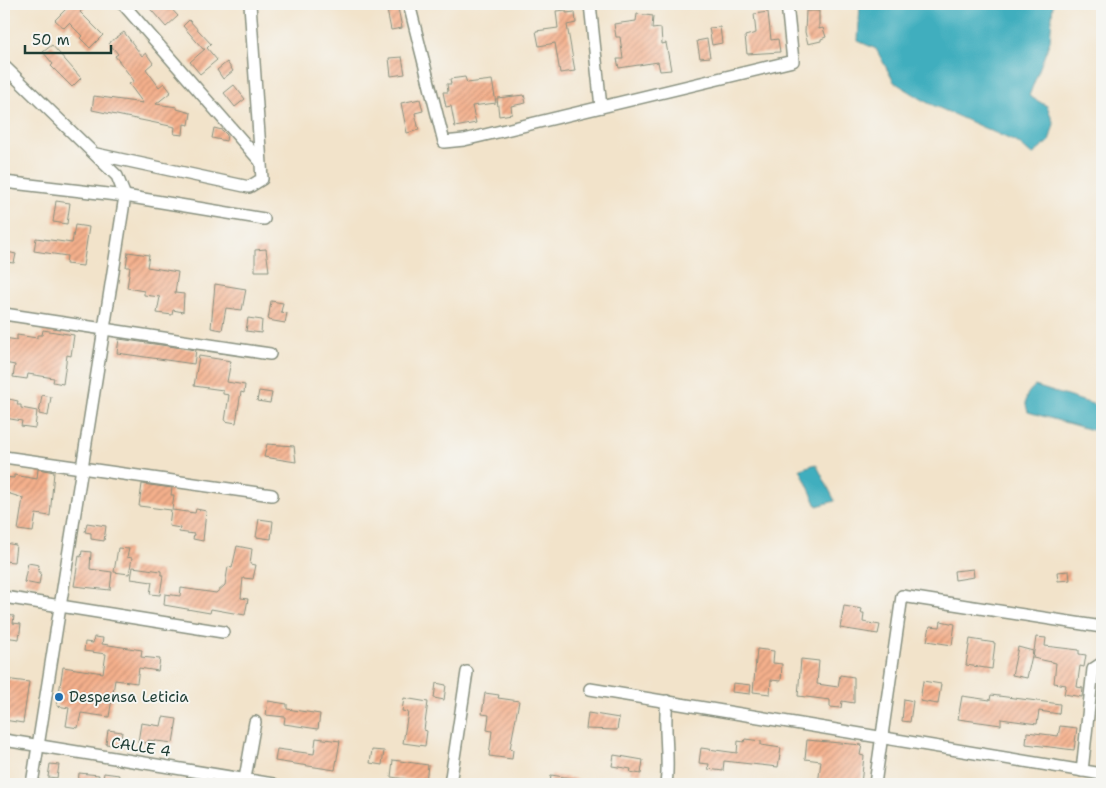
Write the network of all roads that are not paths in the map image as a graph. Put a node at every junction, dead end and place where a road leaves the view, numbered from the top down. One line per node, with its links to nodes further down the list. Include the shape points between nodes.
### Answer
1 (123, 4): 9 (street)
2 (250, 4): 9 (street)
3 (409, 4): 7 (street, via 444,142)
4 (590, 4): 7 (street)
5 (787, 4): 7 (street, via 793,61)
6 (4, 66): 8 (street)
7 (602, 107)
8 (96, 154): 9 (street, via 249,187 262,179); 11 (street, via 117,176)
9 (260, 160)
10 (4, 182): 11 (street)
11 (125, 196): 12 (street); 14 (street)
12 (264, 219)
13 (4, 314): 14 (street)
14 (103, 329): 15 (street); 17 (street)
15 (270, 354)
16 (4, 457): 17 (street)
17 (82, 469): 18 (street); 20 (street)
18 (272, 495)
19 (4, 597): 20 (street)
20 (61, 606): 22 (street); 30 (street)
21 (1102, 627): 28 (street, via 902,596)
22 (223, 632)
23 (1102, 662): 31 (street, via 1093,669)
24 (467, 672): 36 (street)
25 (590, 688): 26 (street)
26 (667, 701): 28 (street); 37 (street, via 664,723 668,768)
27 (255, 722): 33 (street)
28 (881, 738): 31 (street); 38 (street)
29 (4, 740): 30 (street, CALLE 4)
30 (38, 746): 33 (street, CALLE 4); 34 (street)
31 (1082, 771): 32 (street)
32 (1102, 774)
33 (245, 782): 35 (street, CALLE 4)
34 (32, 784)
35 (273, 784)
36 (450, 784)
37 (666, 784)
38 (875, 784)

